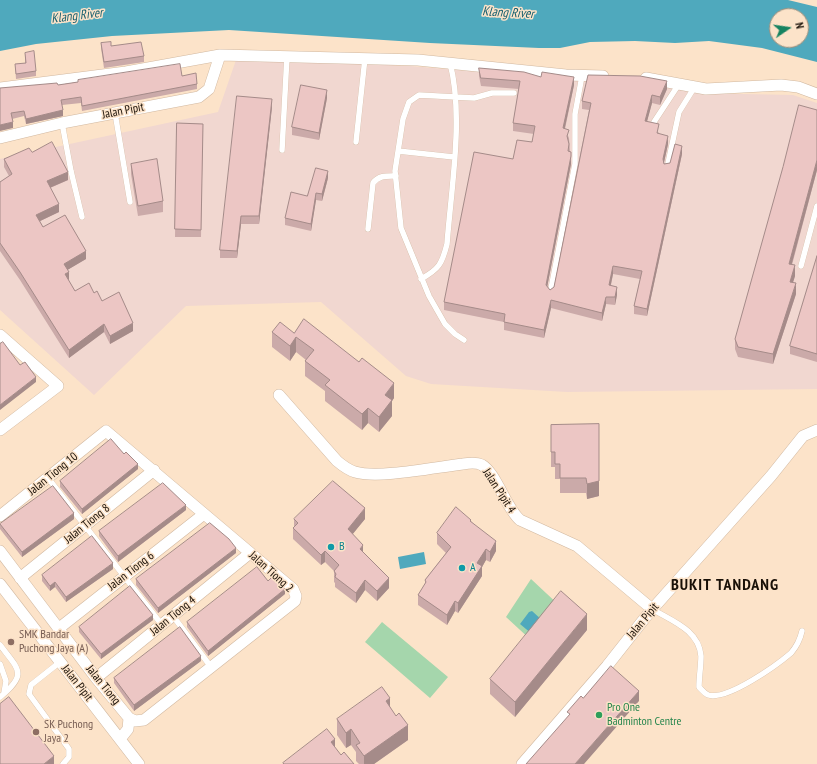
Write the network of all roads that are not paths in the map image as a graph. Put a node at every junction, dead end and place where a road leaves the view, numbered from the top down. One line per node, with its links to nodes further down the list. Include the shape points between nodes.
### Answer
1 (220, 55): 2 (street); 9 (street, via 126,72); 14 (street, Jalan Pipit, via 209,89 199,97)
2 (287, 56): 3 (street); 19 (lane)
3 (366, 57): 4 (street); 18 (lane)
4 (450, 62): 5 (street); 13 (lane)
5 (582, 76): 6 (street); 30 (lane, via 575,114 576,155)
6 (613, 76)
7 (634, 77): 8 (street)
8 (679, 84): 10 (street); 15 (lane)
9 (0, 88)
10 (694, 88): 12 (street, via 728,89 781,85 798,87); 22 (lane, via 679,112)
11 (514, 93): 13 (lane, via 492,93 474,98)
12 (817, 94)
13 (455, 97): 20 (lane, via 419,95 409,102 403,119); 21 (lane)
14 (115, 113): 16 (street, Jalan Pipit); 24 (lane)
15 (654, 122)
16 (62, 123): 17 (street, Jalan Pipit); 26 (lane)
17 (0, 138)
18 (356, 142)
19 (282, 150)
20 (398, 152): 21 (lane); 23 (lane)
21 (454, 157): 29 (lane, via 444,258 436,271)
22 (667, 168)
23 (396, 176): 27 (lane, via 382,176 373,183); 29 (lane, via 401,228)
24 (130, 202)
25 (817, 206): 28 (lane)
26 (82, 217)
27 (368, 229)
28 (801, 266)
29 (421, 279): 32 (lane, via 445,324)
30 (550, 294)
31 (0, 335): 34 (street, via 58,386)
32 (464, 340)
33 (279, 395): 47 (street, Jalan Pipit 4, via 337,460 353,472 375,474 463,464 483,466 488,470 515,516 576,546)
34 (0, 430)
35 (817, 430): 47 (street, Jalan Pipit, via 803,436 771,476)
36 (106, 431): 37 (street, Jalan Tiong 2); 38 (street, Jalan Tiong 10)
37 (154, 470): 39 (street, Jalan Tiong 2); 41 (street, Jalan Tiong 8)
38 (48, 478): 40 (street, Jalan Tiong 10); 41 (lane)
39 (204, 514): 43 (street, Jalan Tiong 2); 44 (street, Jalan Tiong 6)
40 (0, 516)
41 (84, 526): 44 (lane); 45 (street, Jalan Tiong 8)
42 (0, 551): 45 (street, Jalan Tiong)
43 (250, 553): 48 (street, Jalan Tiong 4); 55 (street, Jalan Tiong 2, via 293,589 296,596)
44 (124, 577): 49 (lane); 50 (street, Jalan Tiong 6)
45 (20, 578): 50 (street, Jalan Tiong)
46 (0, 584): 53 (street, Jalan Pipit)
47 (652, 609): 51 (lane, via 695,637 701,656 699,687 709,695 736,688 764,673 792,652 800,641); 62 (street, Jalan Pipit, via 607,666)
48 (173, 616): 49 (street, Jalan Tiong 4); 55 (lane)
49 (162, 625): 56 (street, Jalan Tiong 4)
50 (58, 628): 56 (street, Jalan Tiong)
51 (802, 631)
52 (0, 645): 57 (lane, via 18,671 16,682)
53 (60, 662): 59 (street, Jalan Pipit); 60 (lane, via 31,685 29,694 69,749 69,757)
54 (0, 664): 57 (lane, via 6,681)
55 (211, 667): 58 (street, Jalan Tiong 2, via 144,720)
56 (96, 678): 58 (street, Jalan Tiong)
57 (2, 695)
58 (132, 720): 59 (street)
59 (120, 739): 61 (street, Jalan Pipit)
60 (63, 764)
61 (139, 764)
62 (522, 764)

